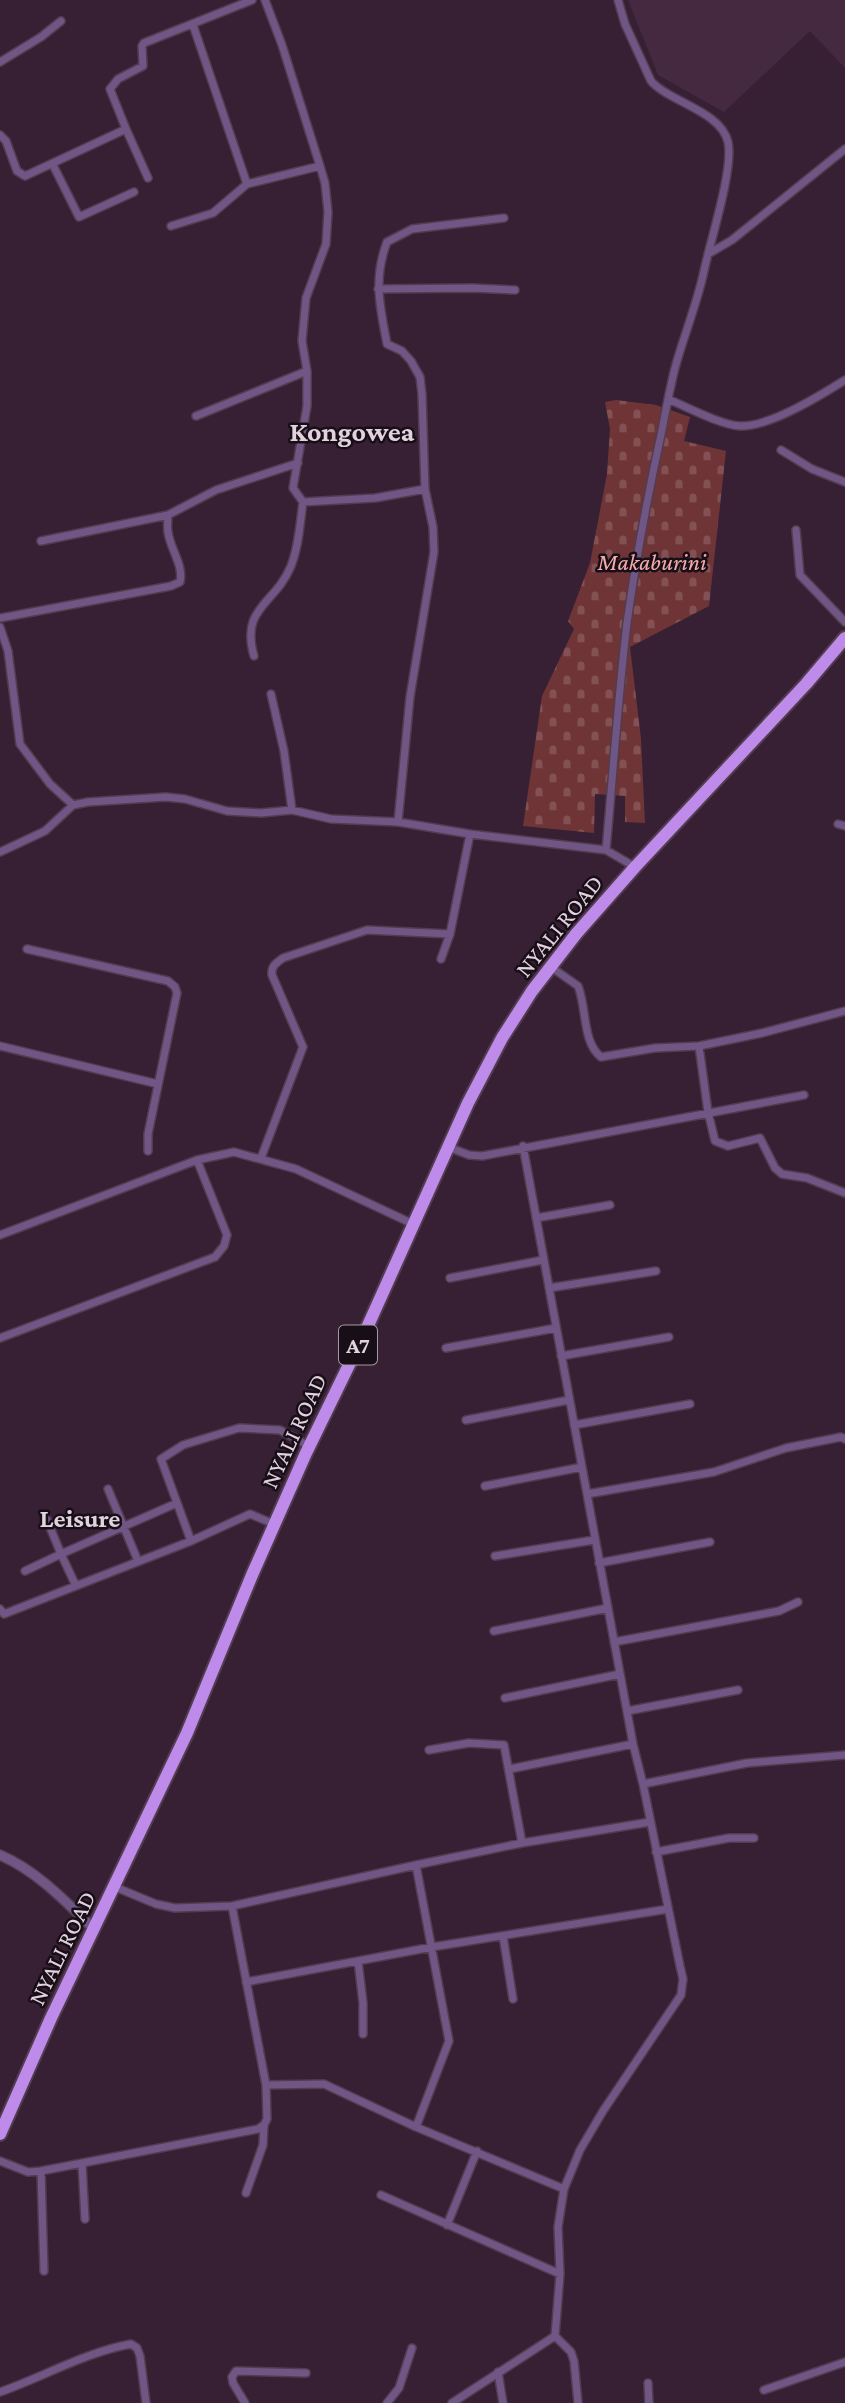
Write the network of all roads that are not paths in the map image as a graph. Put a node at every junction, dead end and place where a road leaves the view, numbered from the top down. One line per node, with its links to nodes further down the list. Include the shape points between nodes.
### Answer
1 (252, 0): 5 (street)
2 (265, 0): 11 (street)
3 (618, 0): 17 (street, via 651,81 726,135 729,154)
4 (61, 21): 6 (street)
5 (193, 25): 7 (street, via 144,43 144,66 112,85 110,94); 13 (street)
6 (0, 62)
7 (126, 129): 10 (street); 12 (street)
8 (0, 135): 10 (street, via 20,174 29,175)
9 (845, 149): 17 (street)
10 (53, 164): 14 (street, via 79,217)
11 (320, 166): 13 (street); 20 (street, via 328,212 326,244 306,298 302,341)
12 (148, 178)
13 (247, 184): 16 (street, via 213,213)
14 (134, 192)
15 (504, 218): 18 (street, via 412,229 396,236 381,257)
16 (171, 226)
17 (708, 254): 22 (street)
18 (378, 289): 19 (street); 27 (street, via 387,344 402,351 420,377)
19 (515, 290)
20 (307, 371): 23 (street); 25 (street)
21 (845, 380): 22 (street, via 803,405 740,426)
22 (668, 399): 42 (street, via 628,621)
23 (196, 416)
24 (781, 450): 26 (street)
25 (298, 463): 28 (street, via 293,488); 29 (street, via 216,490)
26 (845, 482)
27 (425, 489): 28 (street, via 375,498); 40 (street, via 434,552 410,697)
28 (303, 502): 36 (street, via 291,567 256,612 250,632)
29 (168, 515): 31 (street); 32 (street, via 180,582)
30 (796, 530): 33 (street, via 800,575)
31 (41, 541)
32 (0, 618)
33 (845, 622)
34 (0, 627): 38 (street, via 8,651 20,744 50,784)
35 (845, 638): 44 (highway, NYALI ROAD / A7)
36 (254, 656)
37 (271, 694): 39 (street)
38 (73, 805): 39 (street, via 166,797 227,811); 43 (street, via 45,831)
39 (292, 810): 40 (street, via 331,819)
40 (398, 822): 41 (street)
41 (470, 834): 42 (street); 45 (street)
42 (606, 850): 44 (street)
43 (0, 852)
44 (635, 867): 48 (highway, NYALI ROAD / A7)
45 (450, 934): 47 (street); 58 (street, via 367,930 274,964 272,975 303,1047)
46 (27, 949): 52 (street, via 168,981 175,987)
47 (441, 959)
48 (551, 967): 51 (street, via 578,986 590,1042 601,1057); 56 (highway, NYALI ROAD / A7, via 497,1046)
49 (845, 1011): 51 (street)
50 (0, 1046): 52 (street)
51 (699, 1046): 54 (street)
52 (158, 1084): 57 (street)
53 (804, 1095): 54 (street)
54 (708, 1112): 55 (street); 60 (street, via 715,1141 728,1146 760,1138 782,1174 807,1178)
55 (523, 1146): 56 (street, via 482,1156); 62 (street)
56 (448, 1147): 63 (highway, NYALI ROAD / A7)
57 (148, 1152)
58 (261, 1158): 59 (street, via 234,1152); 63 (street, via 296,1169)
59 (197, 1160): 64 (street); 71 (street, via 227,1235 215,1257)
60 (845, 1194)
61 (610, 1205): 62 (street)
62 (536, 1218): 65 (street)
63 (413, 1224): 79 (highway, NYALI ROAD / A7)
64 (0, 1235)
65 (543, 1260): 67 (street); 68 (street)
66 (656, 1271): 68 (street)
67 (450, 1278)
68 (549, 1288): 69 (street)
69 (556, 1328): 72 (street); 73 (street)
70 (669, 1337): 73 (street)
71 (0, 1338)
72 (446, 1348)
73 (561, 1356): 74 (street)
74 (569, 1400): 76 (street); 77 (street)
75 (690, 1404): 77 (street)
76 (466, 1420)
77 (574, 1425): 80 (street)
78 (845, 1439): 83 (street, via 786,1448 714,1472)
79 (309, 1446): 84 (street, via 280,1430 239,1428 183,1445 161,1460); 86 (highway, NYALI ROAD / A7)
80 (582, 1467): 81 (street); 83 (street)
81 (485, 1486)
82 (108, 1489): 87 (street)
83 (587, 1494): 88 (street)
84 (177, 1503): 87 (street); 89 (street)
85 (47, 1520): 91 (street)
86 (274, 1524): 89 (street, via 250,1514); 117 (highway, NYALI ROAD / A7, via 187,1733)
87 (125, 1525): 91 (street); 93 (street)
88 (594, 1540): 92 (street); 94 (street)
89 (191, 1541): 93 (street)
90 (710, 1542): 94 (street)
91 (61, 1554): 95 (street); 96 (street)
92 (495, 1556)
93 (138, 1561): 96 (street)
94 (599, 1563): 98 (street)
95 (25, 1571)
96 (76, 1586): 99 (street, via 4,1615)
97 (798, 1602): 101 (street, via 779,1611)
98 (608, 1608): 100 (street); 101 (street)
99 (0, 1609)
100 (494, 1631)
101 (614, 1642): 102 (street)
102 (620, 1674): 104 (street); 105 (street)
103 (738, 1690): 105 (street)
104 (505, 1698)
105 (626, 1710): 106 (street)
106 (633, 1744): 109 (street); 110 (street)
107 (429, 1750): 109 (street, via 469,1743 504,1745)
108 (845, 1755): 110 (street, via 747,1763)
109 (510, 1769): 113 (street)
110 (643, 1784): 111 (street)
111 (650, 1822): 113 (street); 114 (street)
112 (754, 1838): 114 (street, via 729,1838)
113 (522, 1843): 116 (street)
114 (656, 1852): 119 (street)
115 (0, 1855): 120 (street, via 38,1877)
116 (416, 1865): 118 (street); 122 (street)
117 (115, 1887): 118 (street, via 175,1908); 120 (highway, NYALI ROAD / A7)
118 (232, 1906): 124 (street)
119 (668, 1909): 121 (street); 135 (street, via 683,1979 681,1995 603,2111)
120 (94, 1928): 130 (highway, NYALI ROAD / A7)
121 (503, 1936): 122 (street); 125 (street)
122 (432, 1947): 123 (street); 129 (street, via 449,2041)
123 (358, 1961): 124 (street); 126 (street)
124 (246, 1982): 127 (street)
125 (513, 1998)
126 (362, 2034)
127 (266, 2085): 128 (street); 129 (street, via 324,2084)
128 (264, 2125): 133 (street); 136 (street, via 266,2135)
129 (416, 2127): 131 (street)
130 (0, 2134)
131 (477, 2151): 135 (street); 139 (street)
132 (0, 2161): 134 (street, via 28,2172)
133 (82, 2163): 134 (street); 138 (street)
134 (41, 2171): 140 (street)
135 (564, 2189): 141 (street, via 558,2227)
136 (246, 2193)
137 (381, 2195): 139 (street)
138 (85, 2219)
139 (447, 2225): 141 (street)
140 (44, 2271)
141 (560, 2274): 142 (street)
142 (555, 2336): 145 (street); 155 (street, via 574,2361)
143 (412, 2348): 152 (street, via 398,2388)
144 (845, 2362): 148 (street)
145 (498, 2372): 153 (street); 154 (street)
146 (306, 2373): 151 (street, via 236,2371 233,2384)
147 (648, 2383): 156 (street)
148 (764, 2389)
149 (0, 2392): 150 (street, via 131,2344 140,2356)
150 (146, 2403)
151 (245, 2403)
152 (387, 2403)
153 (452, 2403)
154 (503, 2403)
155 (578, 2403)
156 (649, 2403)

